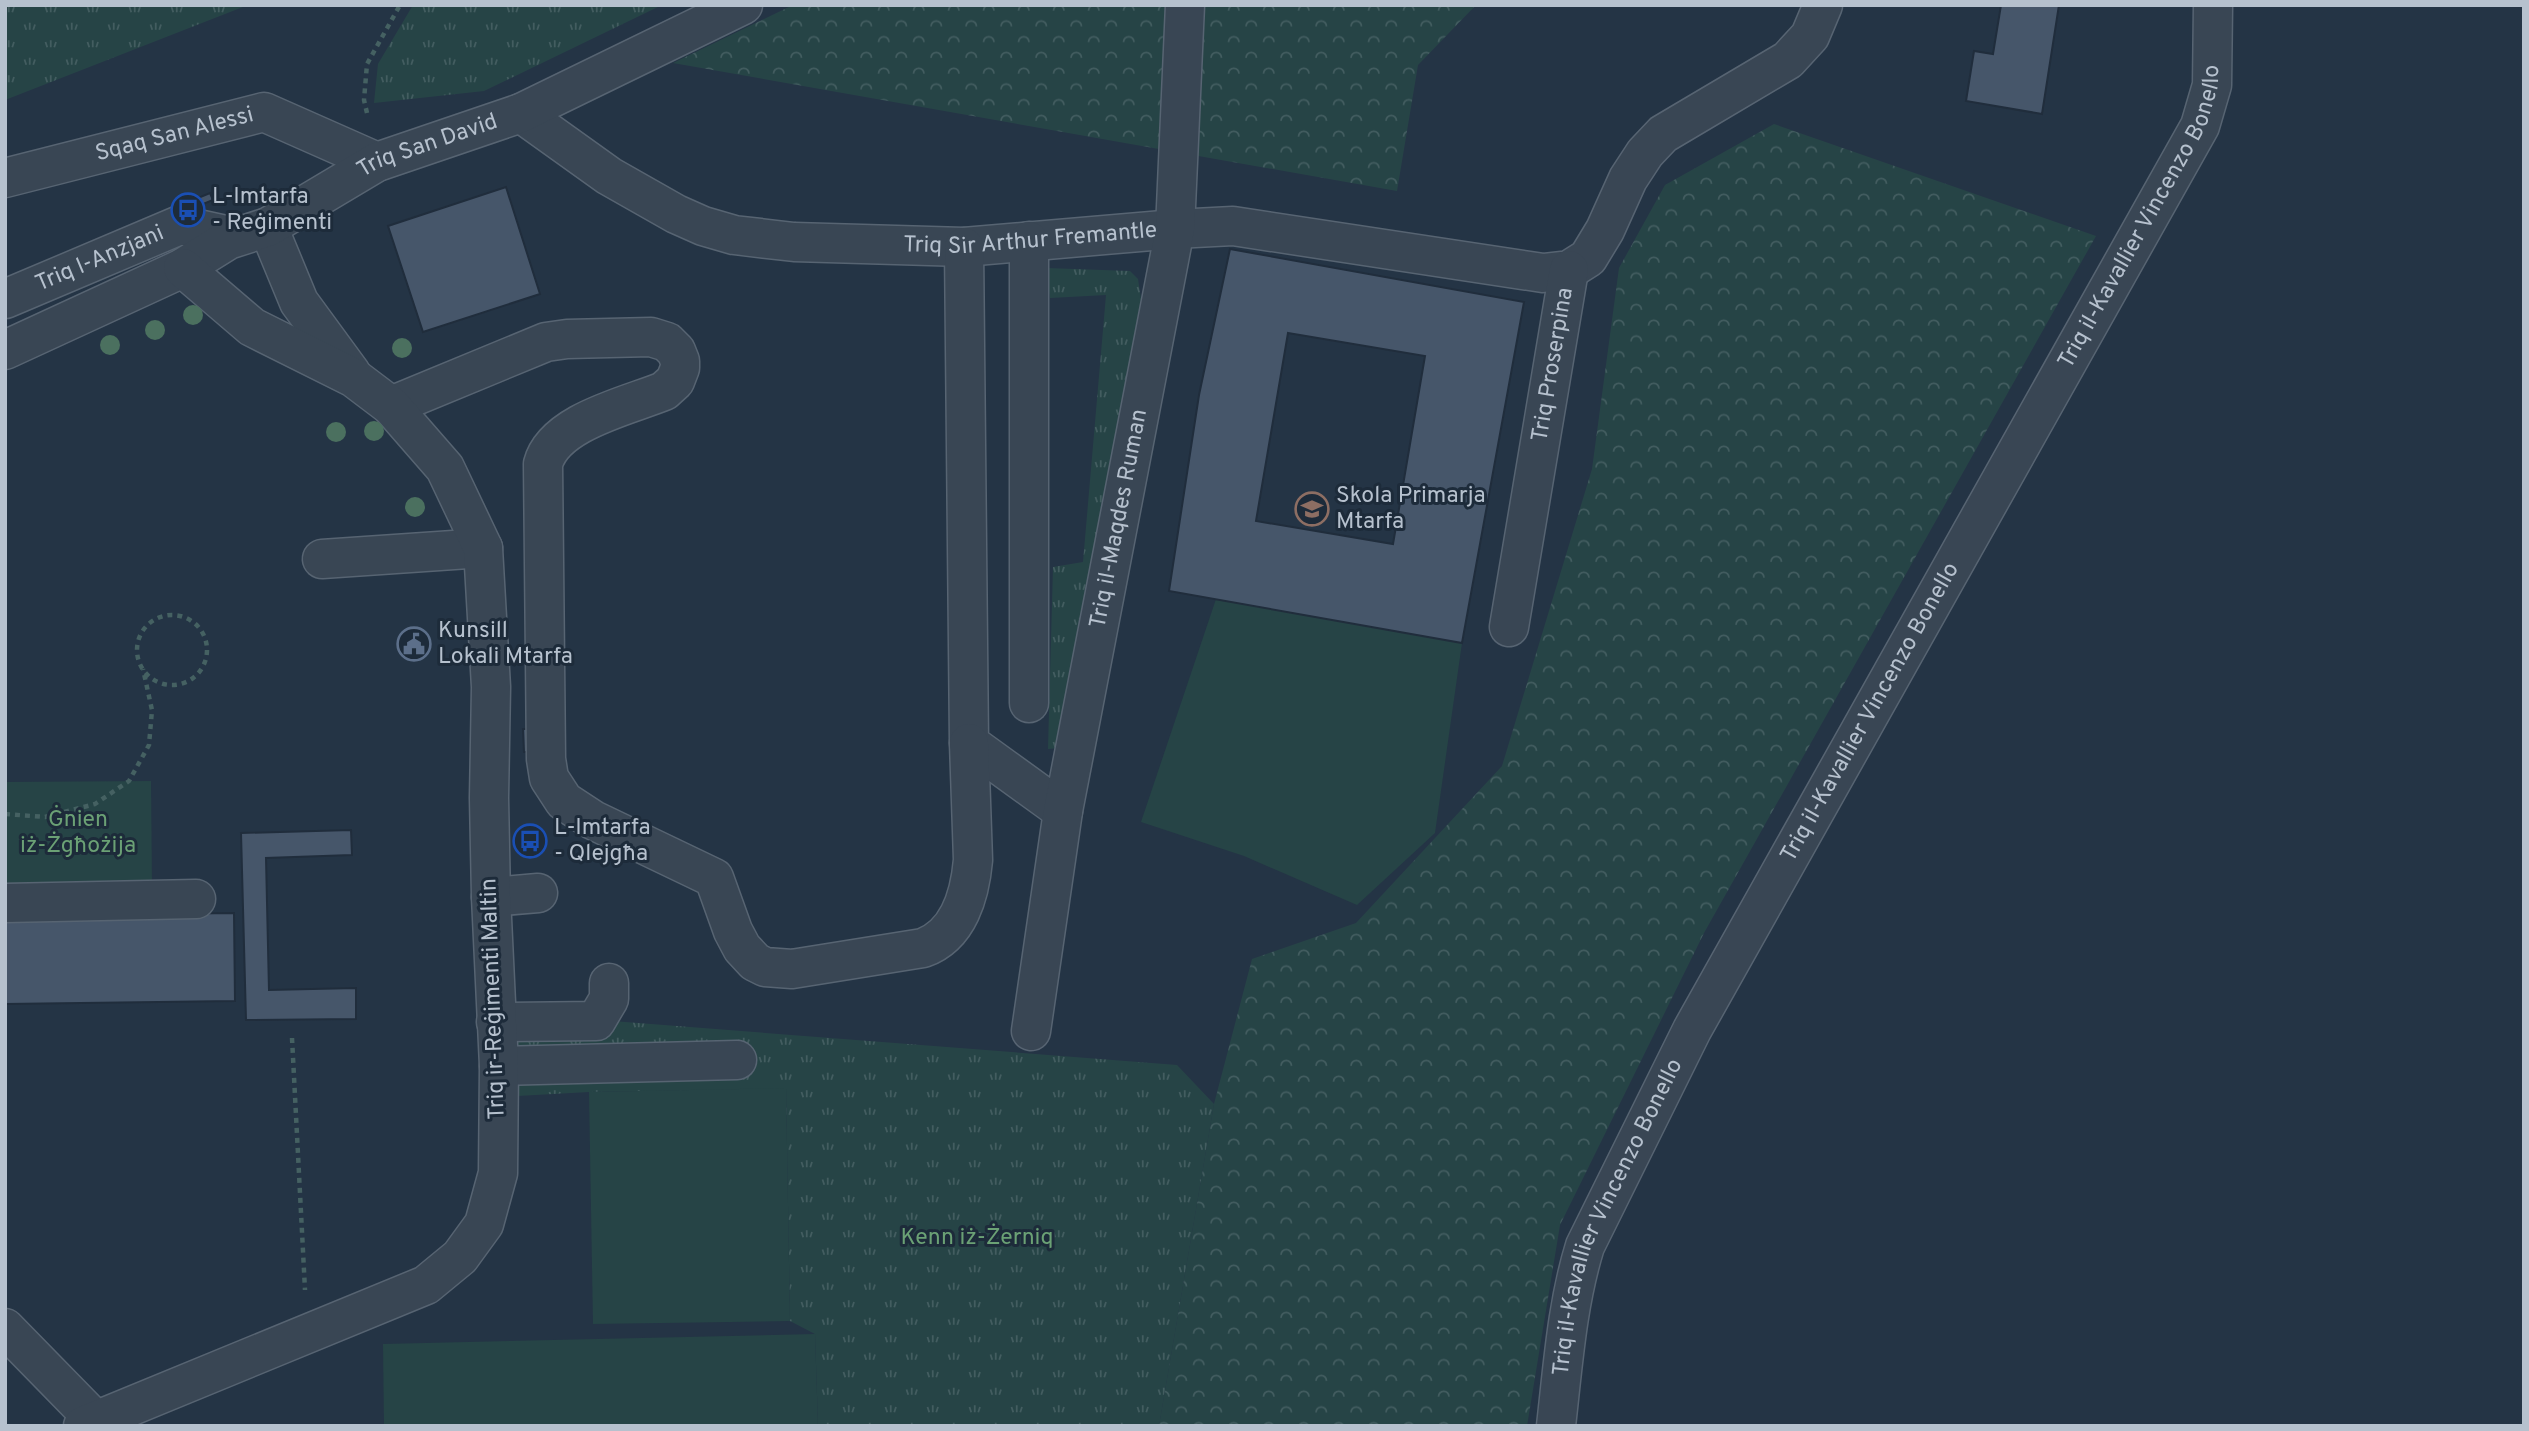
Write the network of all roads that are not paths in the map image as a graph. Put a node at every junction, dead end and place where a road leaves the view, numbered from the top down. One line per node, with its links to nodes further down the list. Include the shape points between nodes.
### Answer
1 (743, 5): 5 (street, Triq San David)
2 (1185, 5): 8 (street, Triq il-Maqdes Ruman)
3 (1823, 5): 13 (street, Triq Proserpina, via 1810,36 1788,60 1662,134 1629,179 1588,258)
4 (2214, 10): 35 (street, Triq il-Kavallier Vincenzo Bonello, via 2212,85 2200,126 1692,1030 1585,1246 1569,1312)
5 (521, 113): 6 (street, Triq San David); 11 (street, Triq Sir Arthur Fremantle, via 609,176 676,214 718,231 794,242)
6 (377, 162): 7 (street, Sqaq San Alessi, via 264,113); 9 (street, Triq San David)
7 (5, 178)
8 (1175, 229): 10 (street, Triq Sir Arthur Fremantle); 13 (street, Triq Sir Arthur Fremantle, via 1233,226 1543,273); 23 (street, Triq il-Maqdes Ruman)
9 (252, 232): 12 (street, Triq San David); 14 (street, Triq l-Anzjani, via 180,225); 16 (street, Triq ir-Reġimenti Maltin)
10 (1029, 241): 11 (street, Triq Sir Arthur Fremantle); 21 (street)
11 (964, 247): 22 (street)
12 (183, 268): 15 (street, Triq San David); 16 (street, Triq ir-Reġimenti Maltin, via 252,327)
13 (1569, 270): 20 (street, Triq Proserpina)
14 (5, 299)
15 (5, 350)
16 (354, 378): 17 (street, Triq ir-Reġimenti Maltin)
17 (391, 406): 18 (street, Triq ir-Reġimenti Maltin, via 445,468); 22 (street, via 546,342 651,337 673,346 680,360 671,386 583,422 561,435 545,454 549,778 564,801 593,820 714,878 733,931 755,962 793,969 923,948 947,933 972,878)
18 (484, 548): 19 (street); 25 (street, Triq ir-Reġimenti Maltin, via 491,687)
19 (322, 559)
20 (1509, 627)
21 (1029, 703)
22 (969, 743): 23 (street)
23 (1063, 811): 30 (street, Triq il-Maqdes Ruman)
24 (538, 893): 25 (street)
25 (491, 897): 29 (street, Triq ir-Reġimenti Maltin)
26 (196, 899): 27 (street)
27 (5, 903)
28 (609, 983): 29 (street, via 608,999 596,1021)
29 (496, 1022): 32 (street, Triq ir-Reġimenti Maltin)
30 (1031, 1031)
31 (737, 1060): 32 (street)
32 (499, 1066): 34 (street, Triq ir-Reġimenti Maltin, via 498,1173 484,1224 460,1257 426,1285)
33 (5, 1328): 34 (street)
34 (89, 1423)
35 (1556, 1426)

